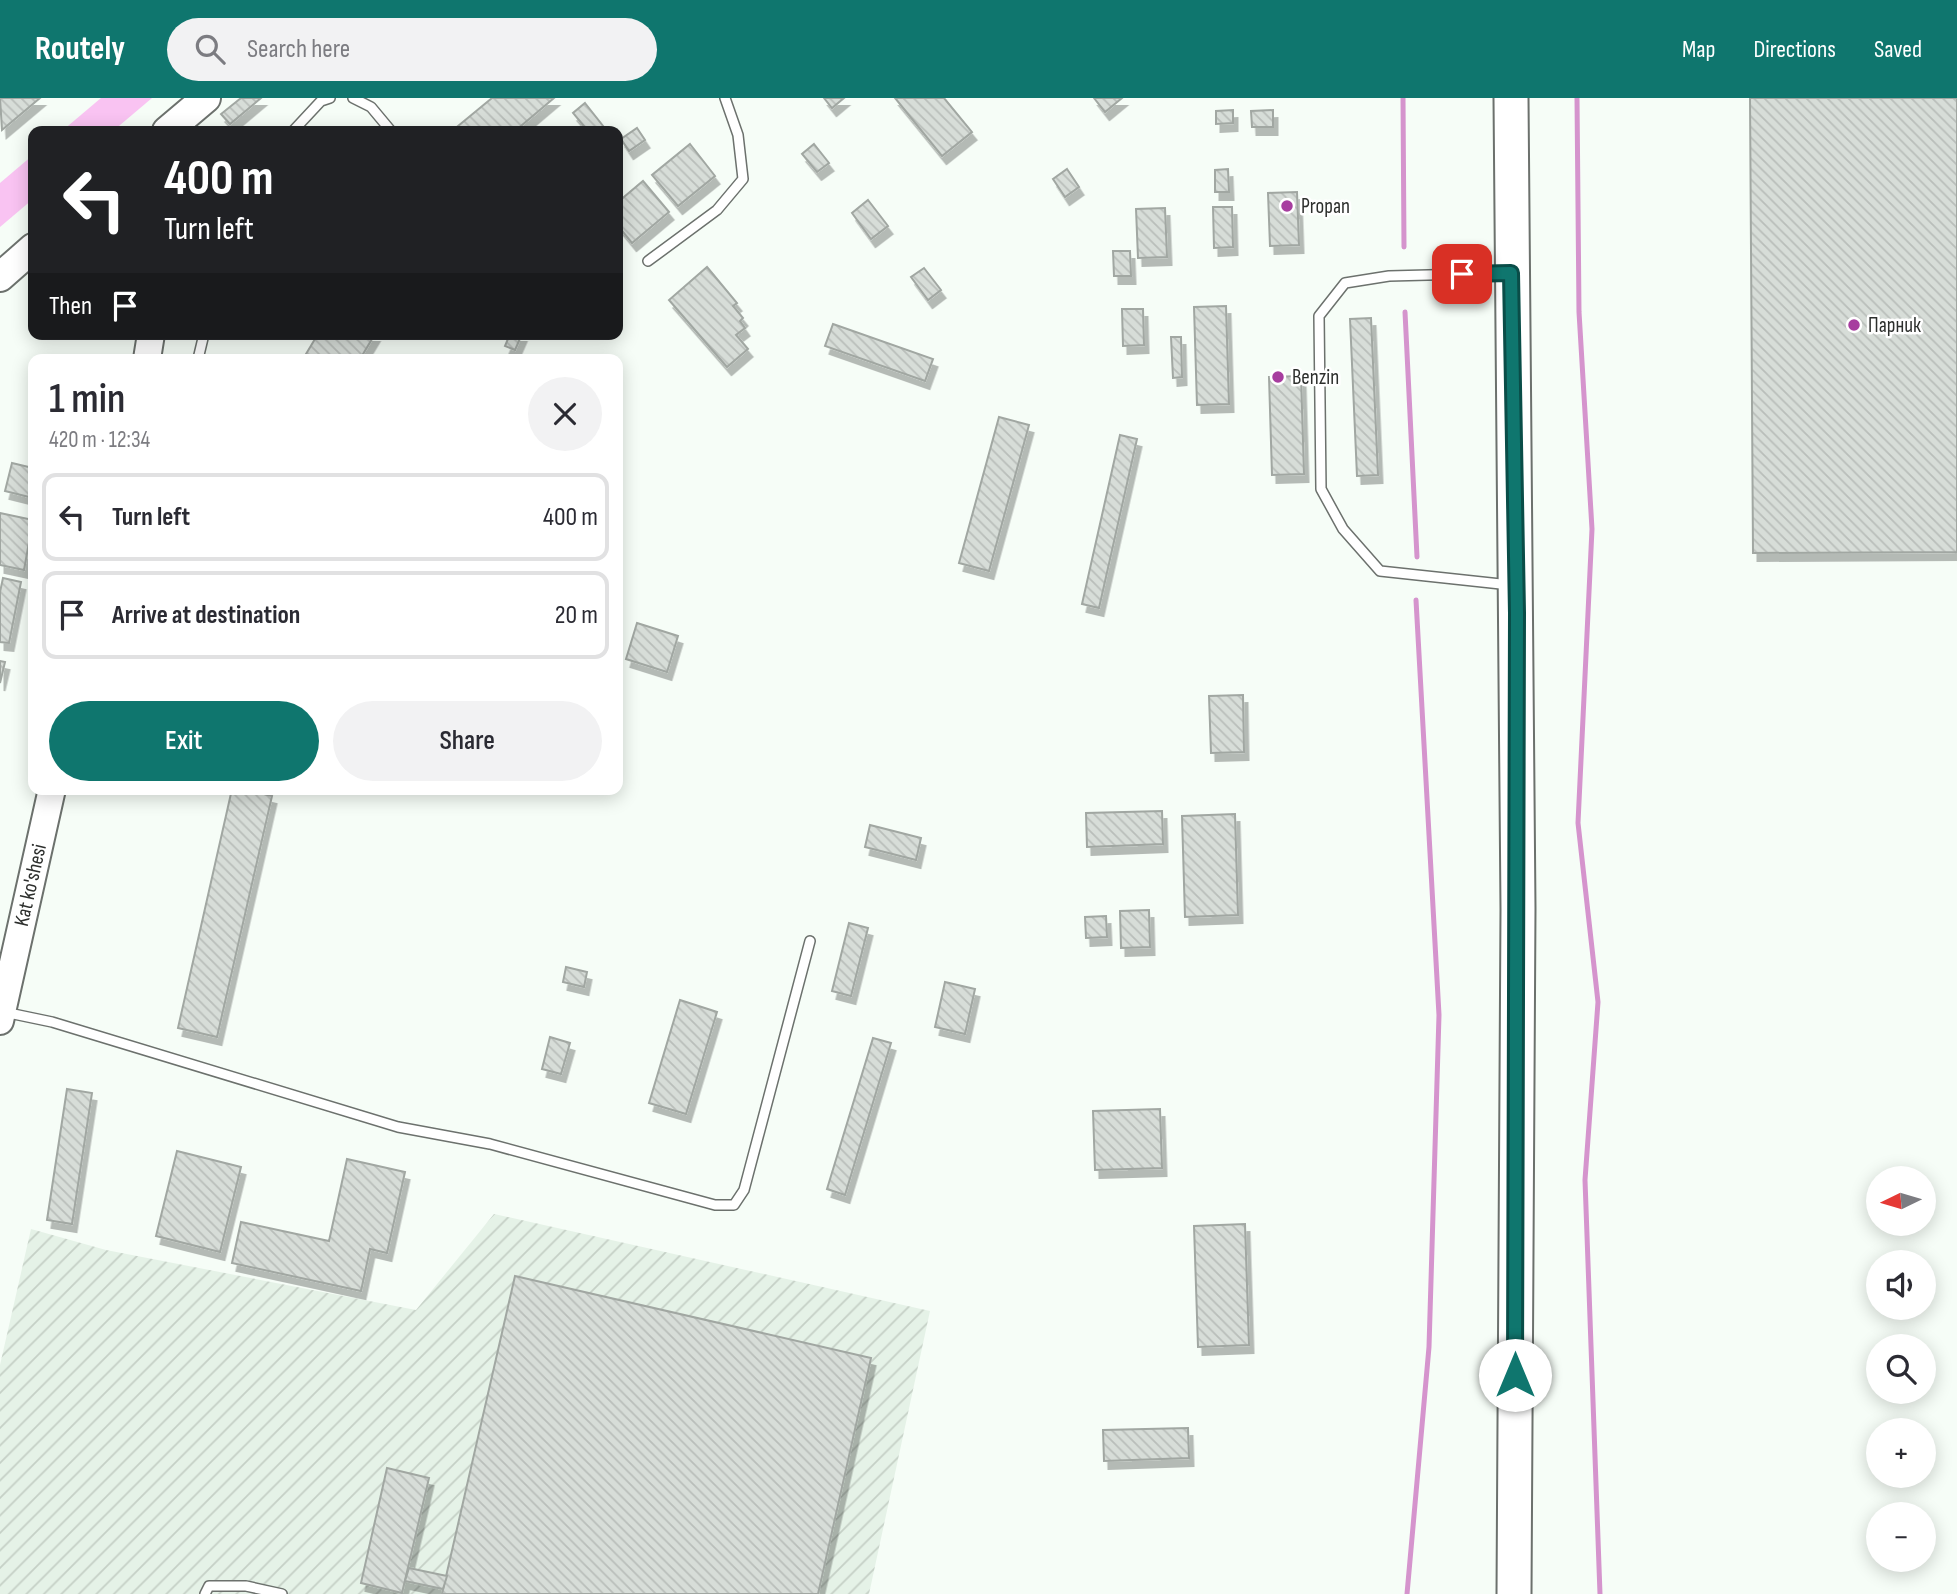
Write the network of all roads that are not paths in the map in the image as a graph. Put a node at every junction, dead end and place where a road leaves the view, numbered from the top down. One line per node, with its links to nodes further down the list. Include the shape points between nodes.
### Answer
1 (206, 98): 6 (main road)
2 (330, 98): 7 (lane, via 321,101)
3 (353, 98): 8 (lane, via 371,107)
4 (725, 98): 10 (lane, via 738,135 743,179 717,210)
5 (1511, 98): 11 (highway)
6 (173, 126)
7 (298, 126)
8 (387, 126)
9 (28, 252): 12 (main road)
10 (648, 261)
11 (1511, 273): 13 (highway); 13 (lane, via 1389,276 1345,283 1319,316 1321,489 1343,529 1380,570)
12 (0, 277)
13 (1517, 586): 19 (highway)
14 (51, 795): 16 (street, Kat ko'shesi)
15 (810, 941): 16 (lane, via 744,1190 734,1205 715,1205 490,1144 398,1127 52,1023)
16 (1, 1017)
17 (205, 1594): 18 (lane, via 209,1586 246,1586)
18 (282, 1594)
19 (1514, 1594)

